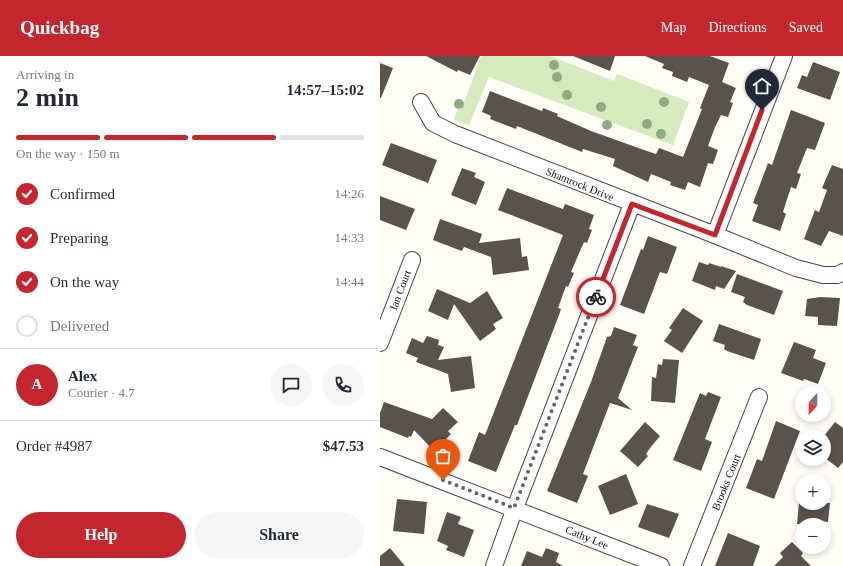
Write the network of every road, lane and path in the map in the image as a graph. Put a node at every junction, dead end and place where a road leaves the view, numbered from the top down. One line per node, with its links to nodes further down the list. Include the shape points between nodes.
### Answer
1 (779, 57): 4 (street)
2 (420, 102): 3 (street, Shamrock Drive, via 433,123 455,134)
3 (632, 204): 4 (street, Shamrock Drive); 10 (street)
4 (715, 235): 6 (street, Shamrock Drive, via 796,268 823,274 837,275)
5 (412, 260): 7 (street, Ian Court)
6 (843, 272)
7 (380, 343)
8 (759, 397): 13 (street, Brooks Court)
9 (380, 457): 10 (street, Cathy Lee)
10 (514, 508): 11 (street); 12 (street, Cathy Lee)
11 (494, 566)
12 (661, 566)
13 (692, 566)

